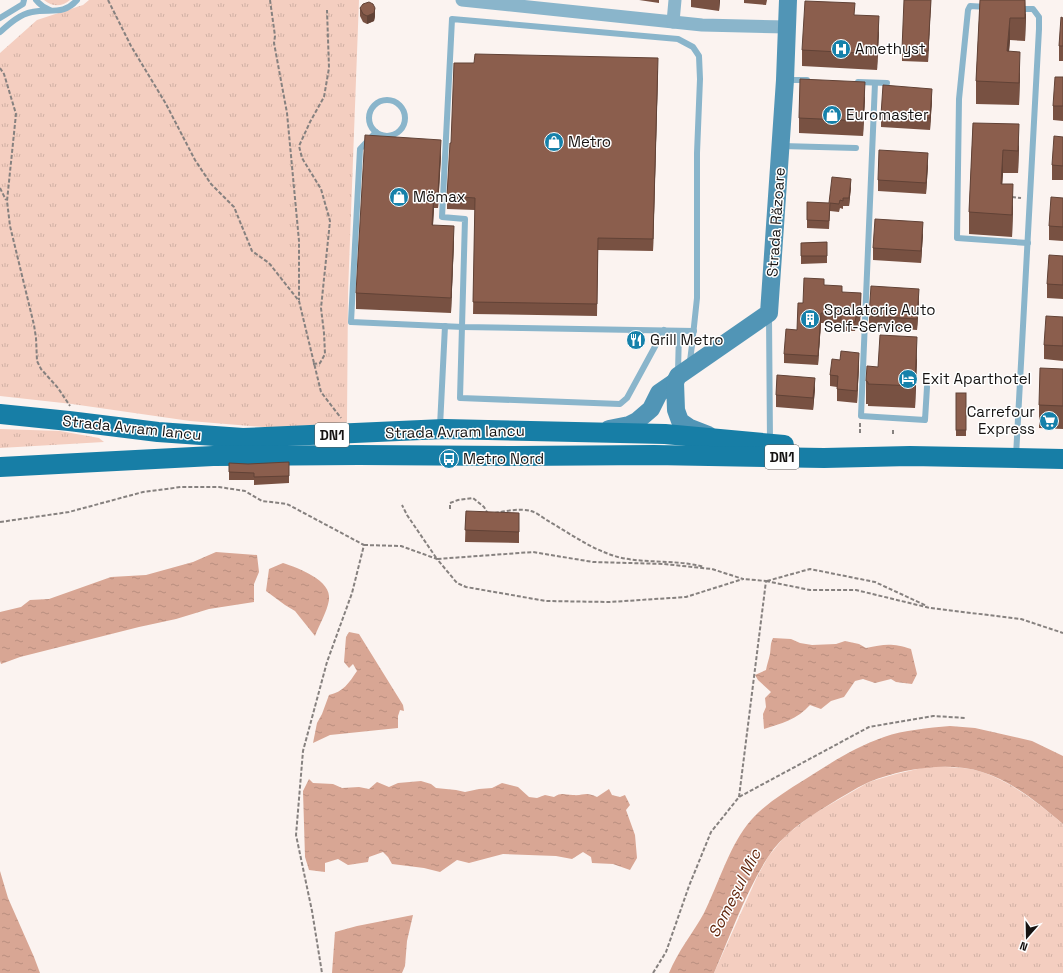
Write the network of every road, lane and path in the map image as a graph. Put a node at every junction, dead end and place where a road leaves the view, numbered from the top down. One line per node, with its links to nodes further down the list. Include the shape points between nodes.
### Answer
1 (24, 0): 13 (lane, via 23,4)
2 (36, 0): 12 (lane)
3 (108, 0): 31 (path, via 195,160 211,184 234,207 252,251 269,263)
4 (270, 0): 31 (path, via 274,43 287,120 299,241)
5 (462, 0): 14 (street)
6 (675, 0): 14 (street)
7 (788, 0): 15 (street, Strada Răzoare)
8 (76, 2): 12 (lane, via 60,11)
9 (994, 7): 30 (lane, via 970,6 968,10 959,98 956,238)
10 (1010, 8): 28 (lane, via 1033,9 1039,17)
11 (327, 10): 38 (path, via 329,68 324,97 299,146 302,158 321,189 330,221 320,308 325,354 320,363)
12 (53, 11): 16 (lane, via 31,12 18,17)
13 (0, 18)
14 (673, 22): 15 (street)
15 (787, 27): 18 (street, Strada Răzoare)
16 (0, 32)
17 (0, 68): 29 (path, via 16,114)
18 (785, 80): 19 (lane); 24 (street, Strada Răzoare)
19 (815, 80)
20 (852, 82): 21 (lane)
21 (875, 82): 22 (lane); 40 (lane, via 861,416 925,420)
22 (887, 83)
23 (376, 132): 23 (lane, via 386,136 397,134 401,130 405,114 398,104 386,100 372,110 370,122); 33 (lane, via 360,149 351,322)
24 (781, 146): 25 (lane); 32 (street, Strada Răzoare)
25 (856, 148)
26 (0, 188): 29 (path)
27 (1008, 197): 28 (path)
28 (1030, 199): 30 (lane)
29 (6, 201): 43 (path, via 34,325 37,361 58,388)
30 (1028, 243): 55 (lane)
31 (299, 301): 38 (path)
32 (769, 313): 39 (street); 52 (lane, Strada Răzoare)
33 (445, 326): 34 (lane); 47 (lane)
34 (463, 327): 35 (lane); 35 (lane, via 460,398 600,404 620,404 628,398); 37 (lane, via 465,219 442,217 452,20 678,39 692,46 699,56 700,79 697,298)
35 (664, 330): 36 (lane)
36 (679, 331): 37 (lane); 39 (lane)
37 (694, 331): 39 (lane, via 690,361)
38 (313, 364): 44 (path, via 321,392)
39 (676, 386): 41 (street, via 659,393); 49 (street); 51 (street, via 676,410 680,421 699,433)
40 (927, 387)
41 (651, 409): 48 (street, via 629,425); 49 (street)
42 (0, 414): 43 (main road, Strada Avram Iancu / DN1)
43 (70, 415): 45 (main road, via 31,426); 47 (main road, Strada Avram Iancu / DN1, via 158,432 243,438)
44 (344, 421)
45 (0, 426)
46 (893, 429): 50 (path)
47 (440, 430): 48 (main road, Strada Avram Iancu / DN1)
48 (595, 432): 49 (main road, Strada Avram Iancu / DN1)
49 (658, 434): 51 (main road, Strada Avram Iancu / DN1)
50 (893, 434)
51 (725, 440): 52 (main road, Strada Avram Iancu / DN1)
52 (770, 444): 54 (main road, Strada Avram Iancu / DN1)
53 (0, 455): 57 (main road, via 38,452)
54 (910, 456): 55 (main road, Strada Avram Iancu / DN1); 57 (main road, Strada Avram Iancu / DN1, via 824,458 359,454 213,456)
55 (1016, 458): 56 (main road, Strada Avram Iancu / DN1)
56 (1063, 458)
57 (110, 462): 58 (main road, Strada Avram Iancu / DN1)
58 (0, 467)
59 (402, 505): 65 (path)
60 (450, 509): 61 (path, via 450,503 474,498)
61 (488, 515): 62 (path); 66 (path, via 508,510 531,511 593,548 618,557 662,560)
62 (484, 516)
63 (0, 522): 64 (path, via 68,512 150,491 181,487 219,487 245,491 262,501 287,504)
64 (364, 545): 65 (path, via 401,546); 73 (path, via 352,593 326,662 303,751 296,835)
65 (437, 559): 66 (path, via 533,552 593,562); 67 (path, via 457,583 462,585 546,601 610,602 686,597)
66 (710, 568): 67 (path)
67 (743, 579): 68 (path)
68 (766, 581): 69 (path, via 810,590 856,590); 69 (path, via 810,569 875,582); 72 (path)
69 (930, 608): 70 (path, via 1021,618)
70 (1063, 633)
71 (965, 718): 72 (path, via 933,716 869,727)
72 (739, 797): 74 (path, via 711,832 666,952)
73 (322, 973)
74 (653, 973)

